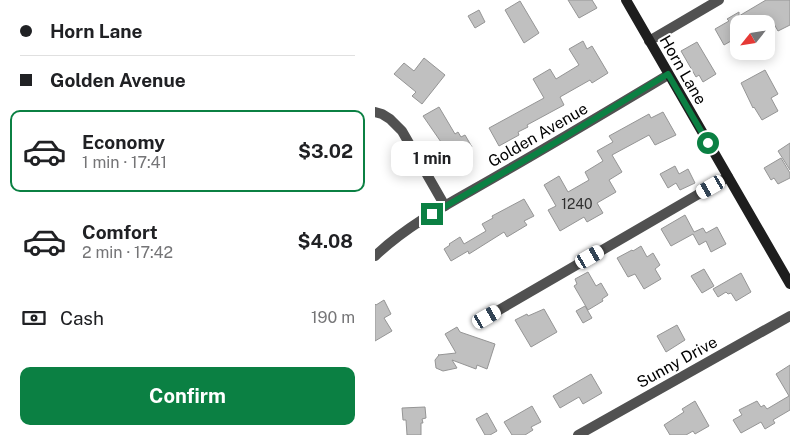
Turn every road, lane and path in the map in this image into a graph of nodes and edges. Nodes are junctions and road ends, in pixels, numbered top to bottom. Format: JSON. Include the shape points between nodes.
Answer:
{"nodes":[{"id":1,"x":626,"y":0,"type":"edge"},
{"id":2,"x":719,"y":0,"type":"edge"},
{"id":3,"x":649,"y":41,"type":"junction"},
{"id":4,"x":668,"y":74,"type":"junction"},
{"id":5,"x":375,"y":112,"type":"edge"},
{"id":6,"x":728,"y":177,"type":"junction"},
{"id":7,"x":445,"y":206,"type":"junction"},
{"id":8,"x":375,"y":256,"type":"edge"},
{"id":9,"x":790,"y":284,"type":"edge"},
{"id":10,"x":790,"y":316,"type":"edge"},
{"id":11,"x":487,"y":317,"type":"dead end"},
{"id":12,"x":578,"y":435,"type":"edge"}],
"edges":[{"from":1,"to":3,"type":"street","name":"Horn Lane"},
{"from":2,"to":3,"type":"street"},
{"from":3,"to":4,"type":"street","name":"Horn Lane"},
{"from":4,"to":6,"type":"street","name":"Horn Lane"},
{"from":4,"to":7,"type":"street","name":"Golden Avenue"},
{"from":5,"to":7,"type":"street","via":[[391,119],[402,131]]},
{"from":6,"to":9,"type":"street","name":"Horn Lane"},
{"from":6,"to":11,"type":"street"},
{"from":7,"to":8,"type":"street","name":"Golden Avenue","via":[[404,231]]},
{"from":10,"to":12,"type":"street","name":"Sunny Drive"}]}
